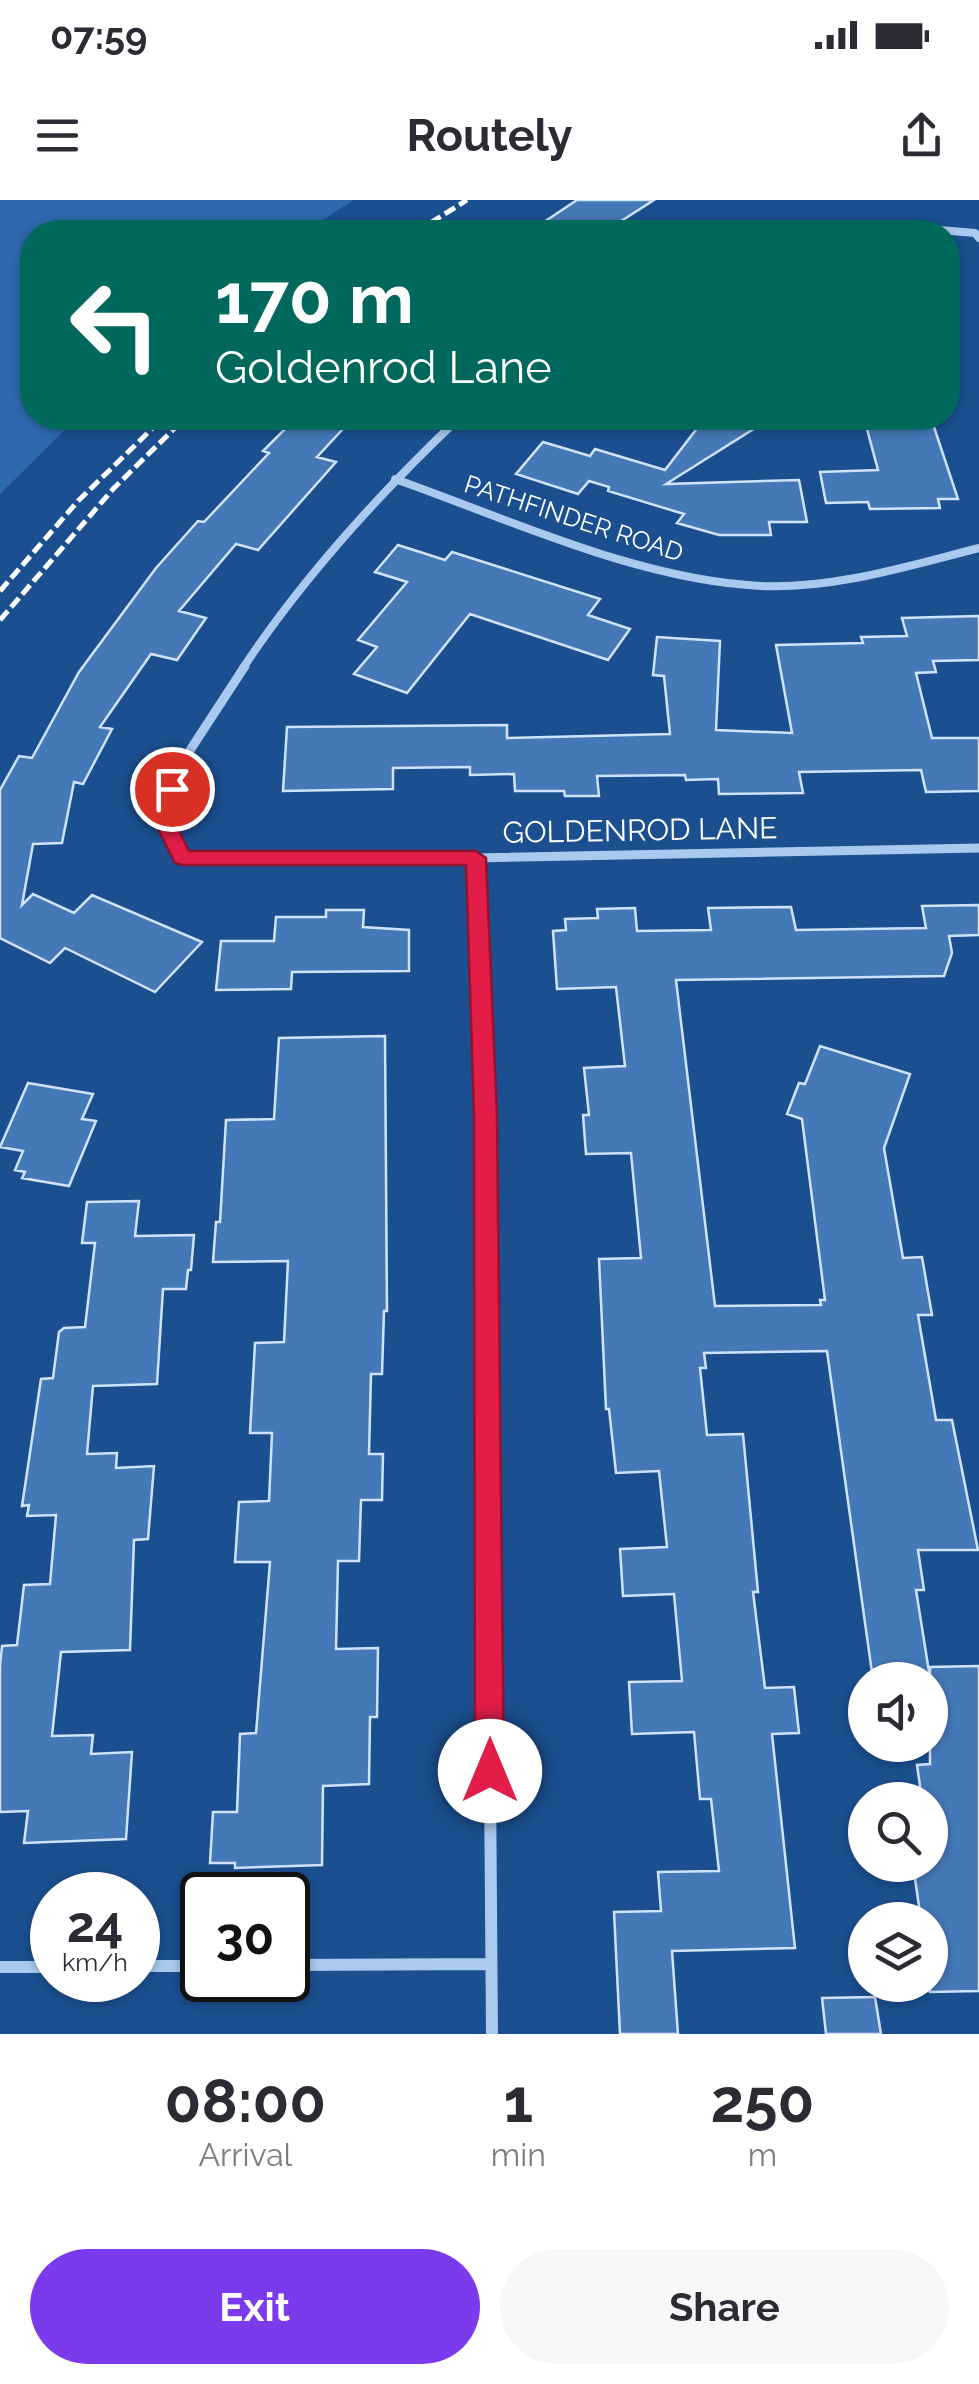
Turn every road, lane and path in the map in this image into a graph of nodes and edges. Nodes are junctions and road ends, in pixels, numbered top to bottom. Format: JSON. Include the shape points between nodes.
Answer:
{"nodes":[{"id":1,"x":446,"y":430,"type":"edge"},
{"id":2,"x":394,"y":480,"type":"junction"},
{"id":3,"x":979,"y":548,"type":"edge"},
{"id":4,"x":979,"y":848,"type":"edge"},
{"id":5,"x":476,"y":858,"type":"junction"},
{"id":6,"x":491,"y":1964,"type":"junction"},
{"id":7,"x":310,"y":1965,"type":"edge"},
{"id":8,"x":30,"y":1966,"type":"edge"},
{"id":9,"x":0,"y":1967,"type":"edge"},
{"id":10,"x":492,"y":2034,"type":"edge"}],
"edges":[{"from":1,"to":2,"type":"street"},
{"from":2,"to":3,"type":"street","name":"PATHFINDER ROAD","via":[[700,580],[764,586],[860,578]]},
{"from":2,"to":5,"type":"street","name":"GOLDENROD LANE","via":[[278,614],[183,761],[162,817],[182,858]]},
{"from":4,"to":5,"type":"street","name":"GOLDENROD LANE"},
{"from":5,"to":6,"type":"street","via":[[485,1115]]},
{"from":6,"to":7,"type":"street"},
{"from":6,"to":10,"type":"street"},
{"from":8,"to":9,"type":"street"}]}
